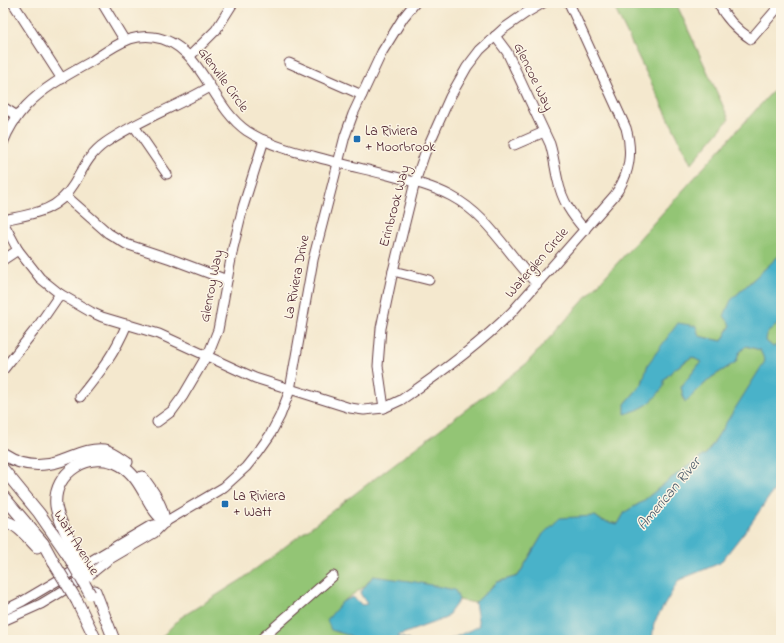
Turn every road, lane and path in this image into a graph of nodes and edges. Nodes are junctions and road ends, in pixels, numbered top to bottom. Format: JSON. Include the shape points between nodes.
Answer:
{"nodes":[{"id":1,"x":13,"y":3,"type":"edge"},
{"id":2,"x":102,"y":3,"type":"edge"},
{"id":3,"x":233,"y":3,"type":"edge"},
{"id":4,"x":543,"y":3,"type":"edge"},
{"id":5,"x":569,"y":3,"type":"edge"},
{"id":6,"x":718,"y":3,"type":"edge"},
{"id":7,"x":413,"y":4,"type":"edge"},
{"id":8,"x":781,"y":4,"type":"edge"},
{"id":9,"x":495,"y":36,"type":"junction"},
{"id":10,"x":125,"y":41,"type":"junction"},
{"id":11,"x":190,"y":56,"type":"junction"},
{"id":12,"x":290,"y":63,"type":"dead end"},
{"id":13,"x":62,"y":79,"type":"junction"},
{"id":14,"x":210,"y":87,"type":"junction"},
{"id":15,"x":362,"y":95,"type":"junction"},
{"id":16,"x":3,"y":107,"type":"edge"},
{"id":17,"x":17,"y":116,"type":"junction"},
{"id":18,"x":134,"y":126,"type":"junction"},
{"id":19,"x":544,"y":132,"type":"junction"},
{"id":20,"x":264,"y":140,"type":"junction"},
{"id":21,"x":3,"y":143,"type":"edge"},
{"id":22,"x":514,"y":145,"type":"dead end"},
{"id":23,"x":338,"y":163,"type":"junction"},
{"id":24,"x":167,"y":174,"type":"dead end"},
{"id":25,"x":415,"y":182,"type":"junction"},
{"id":26,"x":66,"y":196,"type":"junction"},
{"id":27,"x":3,"y":221,"type":"edge"},
{"id":28,"x":585,"y":230,"type":"junction"},
{"id":29,"x":18,"y":250,"type":"junction"},
{"id":30,"x":3,"y":260,"type":"edge"},
{"id":31,"x":393,"y":271,"type":"junction"},
{"id":32,"x":227,"y":280,"type":"junction"},
{"id":33,"x":429,"y":280,"type":"dead end"},
{"id":34,"x":537,"y":284,"type":"junction"},
{"id":35,"x":60,"y":294,"type":"junction"},
{"id":36,"x":127,"y":324,"type":"junction"},
{"id":37,"x":206,"y":356,"type":"junction"},
{"id":38,"x":3,"y":370,"type":"edge"},
{"id":39,"x":290,"y":390,"type":"junction"},
{"id":40,"x":80,"y":397,"type":"dead end"},
{"id":41,"x":384,"y":408,"type":"junction"},
{"id":42,"x":157,"y":422,"type":"dead end"},
{"id":43,"x":3,"y":454,"type":"edge"},
{"id":44,"x":3,"y":470,"type":"edge"},
{"id":45,"x":3,"y":496,"type":"edge"},
{"id":46,"x":3,"y":521,"type":"edge"},
{"id":47,"x":165,"y":522,"type":"junction"},
{"id":48,"x":71,"y":553,"type":"junction"},
{"id":49,"x":54,"y":563,"type":"junction"},
{"id":50,"x":333,"y":576,"type":"dead end"},
{"id":51,"x":3,"y":611,"type":"edge"},
{"id":52,"x":3,"y":620,"type":"edge"},
{"id":53,"x":96,"y":640,"type":"edge"},
{"id":54,"x":114,"y":640,"type":"edge"},
{"id":55,"x":260,"y":640,"type":"edge"}],
"edges":[{"from":1,"to":13,"type":"street"},
{"from":2,"to":10,"type":"street"},
{"from":3,"to":11,"type":"street","via":[[216,30]]},
{"from":4,"to":9,"type":"street","name":"Erinbrook Way","via":[[514,20]]},
{"from":5,"to":28,"type":"street","name":"Waterglen Circle","via":[[626,128],[630,147],[629,166],[622,184]]},
{"from":6,"to":8,"type":"street","via":[[725,17],[750,39]]},
{"from":7,"to":15,"type":"street","name":"La Riviera Drive","via":[[389,40]]},
{"from":9,"to":19,"type":"street","name":"Glencoe Way","via":[[507,52]]},
{"from":9,"to":25,"type":"street","name":"Erinbrook Way","via":[[480,50],[450,97]]},
{"from":10,"to":11,"type":"street","name":"Glenville Circle","via":[[141,37],[161,38],[179,46]]},
{"from":10,"to":13,"type":"street","name":"Glenville Circle"},
{"from":11,"to":14,"type":"street","name":"Glenville Circle"},
{"from":12,"to":15,"type":"street"},
{"from":13,"to":17,"type":"street","name":"Glenville Circle","via":[[35,97]]},
{"from":14,"to":18,"type":"street"},
{"from":14,"to":20,"type":"street","name":"Glenville Circle","via":[[223,108],[238,123]]},
{"from":15,"to":23,"type":"street","name":"La Riviera Drive","via":[[345,136]]},
{"from":16,"to":17,"type":"street"},
{"from":17,"to":21,"type":"street","name":"Glenville Circle"},
{"from":18,"to":24,"type":"street"},
{"from":18,"to":26,"type":"street","via":[[106,142],[93,153]]},
{"from":19,"to":22,"type":"street","name":"Glencoe Way"},
{"from":19,"to":28,"type":"street","name":"Glencoe Way","via":[[553,153],[562,194],[573,216]]},
{"from":20,"to":23,"type":"street","name":"Glenville Circle"},
{"from":20,"to":32,"type":"street","name":"Glenroy Way","via":[[243,207]]},
{"from":23,"to":25,"type":"street","name":"Glenville Circle"},
{"from":23,"to":39,"type":"street","name":"La Riviera Drive","via":[[313,260]]},
{"from":25,"to":31,"type":"street","name":"Erinbrook Way"},
{"from":25,"to":34,"type":"street","name":"Glenville Circle","via":[[452,197],[474,212],[497,234],[513,258]]},
{"from":26,"to":27,"type":"street","via":[[40,212]]},
{"from":26,"to":32,"type":"street","via":[[108,233],[126,244]]},
{"from":27,"to":29,"type":"street"},
{"from":28,"to":34,"type":"street","name":"Waterglen Circle"},
{"from":29,"to":30,"type":"street"},
{"from":29,"to":35,"type":"street","via":[[40,278]]},
{"from":31,"to":33,"type":"street"},
{"from":31,"to":41,"type":"street","name":"Erinbrook Way","via":[[378,351]]},
{"from":32,"to":37,"type":"street","name":"Glenroy Way","via":[[218,330]]},
{"from":34,"to":41,"type":"street","name":"Waterglen Circle","via":[[497,328],[464,356],[401,400]]},
{"from":35,"to":36,"type":"street","via":[[91,312]]},
{"from":35,"to":38,"type":"street"},
{"from":36,"to":37,"type":"street","via":[[158,334]]},
{"from":36,"to":40,"type":"street","via":[[110,360]]},
{"from":37,"to":39,"type":"street","via":[[255,378]]},
{"from":37,"to":42,"type":"street","name":"Glenroy Way","via":[[178,405]]},
{"from":39,"to":41,"type":"street","name":"Waterglen Circle","via":[[355,409]]},
{"from":39,"to":47,"type":"street","name":"La Riviera Drive","via":[[275,426],[246,467],[224,487]]},
{"from":43,"to":47,"type":"main road","via":[[26,464],[43,464],[92,450],[107,450],[128,463],[140,475],[162,507]]},
{"from":44,"to":48,"type":"main road","name":"Watt Avenue"},
{"from":45,"to":49,"type":"main road","name":"Watt Avenue","via":[[42,543]]},
{"from":46,"to":49,"type":"main road","via":[[13,524]]},
{"from":47,"to":48,"type":"main road","via":[[155,511],[138,482],[119,465],[96,460],[81,464],[65,475],[57,495],[56,506]]},
{"from":47,"to":51,"type":"street","name":"La Riviera Drive","via":[[150,526],[23,602]]},
{"from":47,"to":52,"type":"street","name":"La Riviera Drive","via":[[154,533],[108,560],[56,596]]},
{"from":48,"to":54,"type":"main road","bridge":true},
{"from":49,"to":53,"type":"main road","name":"Watt Avenue","bridge":true},
{"from":50,"to":55,"type":"street"}]}
